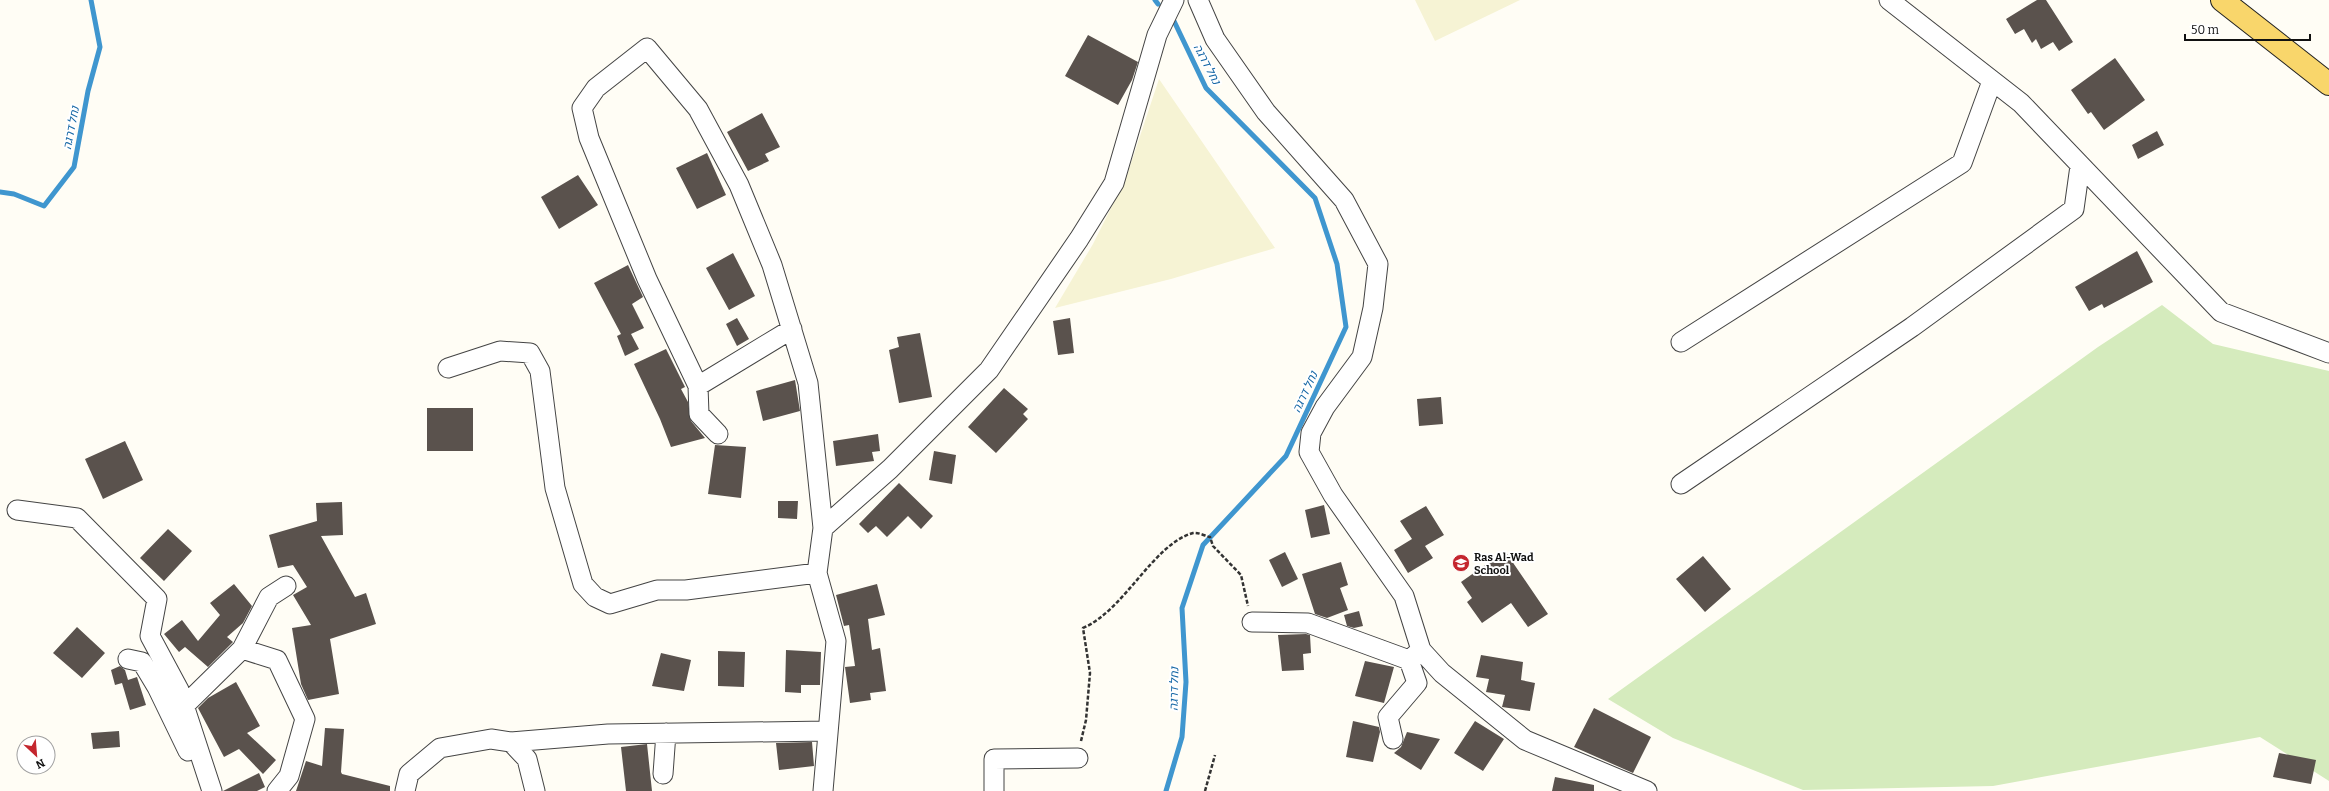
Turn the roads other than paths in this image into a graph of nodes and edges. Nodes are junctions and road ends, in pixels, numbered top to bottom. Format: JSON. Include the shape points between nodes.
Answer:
{"nodes":[{"id":1,"x":1174,"y":0,"type":"edge"},
{"id":2,"x":1198,"y":0,"type":"edge"},
{"id":3,"x":1889,"y":0,"type":"edge"},
{"id":4,"x":2222,"y":0,"type":"edge"},
{"id":5,"x":1992,"y":81,"type":"junction"},
{"id":6,"x":2329,"y":84,"type":"edge"},
{"id":7,"x":2080,"y":166,"type":"junction"},
{"id":8,"x":792,"y":329,"type":"junction"},
{"id":9,"x":1681,"y":342,"type":"dead end"},
{"id":10,"x":2329,"y":353,"type":"edge"},
{"id":11,"x":448,"y":368,"type":"dead end"},
{"id":12,"x":698,"y":386,"type":"junction"},
{"id":13,"x":718,"y":434,"type":"dead end"},
{"id":14,"x":1681,"y":484,"type":"dead end"},
{"id":15,"x":17,"y":510,"type":"dead end"},
{"id":16,"x":823,"y":528,"type":"junction"},
{"id":17,"x":817,"y":573,"type":"junction"},
{"id":18,"x":286,"y":586,"type":"dead end"},
{"id":19,"x":1252,"y":622,"type":"road end"},
{"id":20,"x":242,"y":649,"type":"junction"},
{"id":21,"x":1415,"y":655,"type":"junction"},
{"id":22,"x":128,"y":659,"type":"dead end"},
{"id":23,"x":184,"y":705,"type":"junction"},
{"id":24,"x":828,"y":731,"type":"junction"},
{"id":25,"x":666,"y":733,"type":"junction"},
{"id":26,"x":1393,"y":739,"type":"dead end"},
{"id":27,"x":511,"y":742,"type":"junction"},
{"id":28,"x":1078,"y":758,"type":"road end"},
{"id":29,"x":663,"y":774,"type":"dead end"},
{"id":30,"x":1616,"y":786,"type":"edge"},
{"id":31,"x":203,"y":791,"type":"edge"},
{"id":32,"x":212,"y":791,"type":"edge"},
{"id":33,"x":277,"y":791,"type":"edge"},
{"id":34,"x":405,"y":791,"type":"edge"},
{"id":35,"x":535,"y":791,"type":"edge"},
{"id":36,"x":823,"y":791,"type":"edge"},
{"id":37,"x":994,"y":791,"type":"edge"},
{"id":38,"x":1647,"y":791,"type":"edge"}],
"edges":[{"from":1,"to":16,"type":"street","via":[[1157,35],[1114,183],[1079,239],[989,370],[890,469]]},
{"from":2,"to":21,"type":"street","via":[[1215,39],[1266,112],[1344,200],[1378,264],[1373,308],[1362,357],[1325,407],[1311,433],[1309,452],[1333,495],[1404,596]]},
{"from":3,"to":5,"type":"street"},
{"from":4,"to":6,"type":"main road"},
{"from":5,"to":7,"type":"street","via":[[2021,103]]},
{"from":5,"to":9,"type":"street","via":[[1962,163]]},
{"from":7,"to":10,"type":"street","via":[[2221,312]]},
{"from":7,"to":14,"type":"street","via":[[2074,209],[1912,327]]},
{"from":8,"to":12,"type":"street"},
{"from":8,"to":12,"type":"street","via":[[772,265],[738,185],[698,109],[647,48],[596,88],[582,108],[588,138],[647,279]]},
{"from":8,"to":16,"type":"street","via":[[808,383]]},
{"from":11,"to":17,"type":"street","via":[[500,351],[530,353],[540,371],[555,488],[583,584],[595,597],[610,604],[657,590],[686,590]]},
{"from":12,"to":13,"type":"street","via":[[699,414]]},
{"from":15,"to":23,"type":"street","via":[[77,518],[158,599],[150,636],[179,690]]},
{"from":16,"to":17,"type":"street"},
{"from":17,"to":24,"type":"street","via":[[836,640]]},
{"from":18,"to":20,"type":"street","via":[[269,597]]},
{"from":19,"to":21,"type":"street","via":[[1308,623]]},
{"from":20,"to":23,"type":"street"},
{"from":20,"to":33,"type":"street","via":[[277,660],[305,719],[289,776]]},
{"from":21,"to":26,"type":"street","via":[[1417,682],[1388,717]]},
{"from":21,"to":30,"type":"street","via":[[1442,673],[1525,740]]},
{"from":22,"to":31,"type":"street","via":[[142,662],[157,687],[185,741],[199,788]]},
{"from":23,"to":32,"type":"street"},
{"from":24,"to":25,"type":"street"},
{"from":24,"to":36,"type":"street"},
{"from":25,"to":27,"type":"street","via":[[608,734]]},
{"from":25,"to":29,"type":"street"},
{"from":27,"to":34,"type":"street","via":[[491,739],[440,748],[409,774]]},
{"from":27,"to":35,"type":"street","via":[[527,759]]},
{"from":28,"to":37,"type":"street","via":[[994,759]]},
{"from":30,"to":38,"type":"street"}]}
